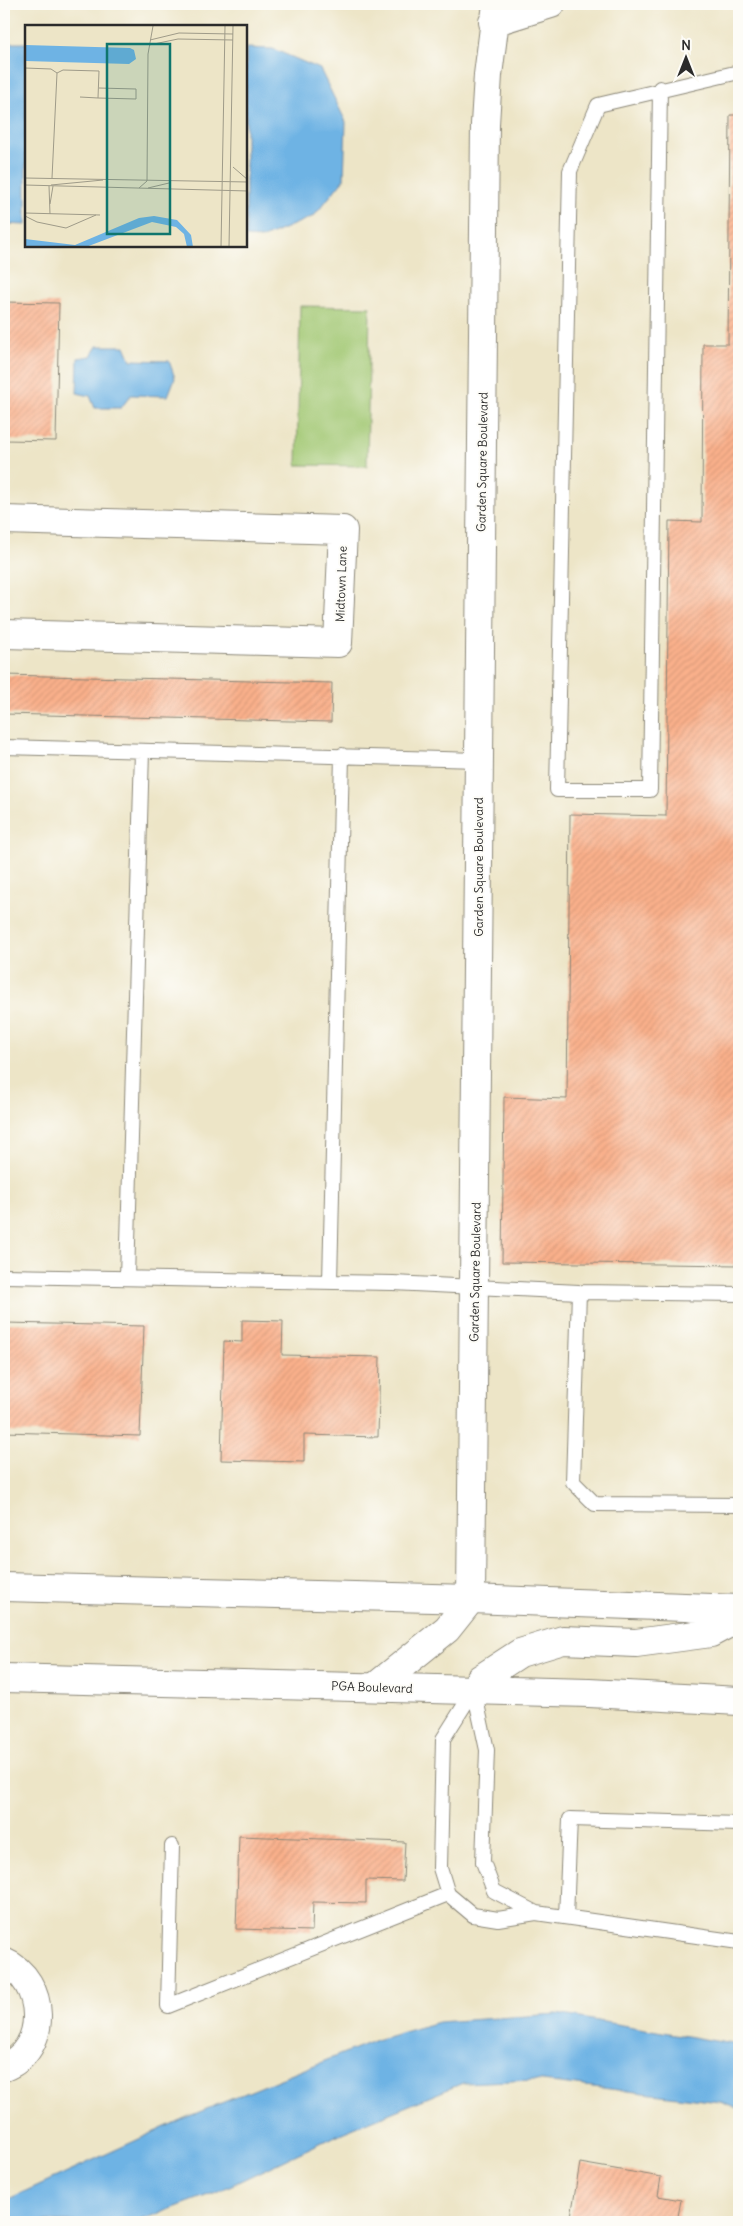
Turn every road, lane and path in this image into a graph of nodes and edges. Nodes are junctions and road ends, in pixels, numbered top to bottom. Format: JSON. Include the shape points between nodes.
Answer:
{"nodes":[{"id":1,"x":551,"y":4,"type":"edge"},
{"id":2,"x":495,"y":13,"type":"edge"},
{"id":3,"x":739,"y":72,"type":"edge"},
{"id":4,"x":660,"y":88,"type":"junction"},
{"id":5,"x":4,"y":520,"type":"edge"},
{"id":6,"x":4,"y":634,"type":"edge"},
{"id":7,"x":4,"y":747,"type":"edge"},
{"id":8,"x":142,"y":751,"type":"junction"},
{"id":9,"x":342,"y":755,"type":"junction"},
{"id":10,"x":479,"y":760,"type":"junction"},
{"id":11,"x":4,"y":1276,"type":"edge"},
{"id":12,"x":127,"y":1278,"type":"junction"},
{"id":13,"x":330,"y":1282,"type":"junction"},
{"id":14,"x":475,"y":1288,"type":"junction"},
{"id":15,"x":579,"y":1292,"type":"junction"},
{"id":16,"x":739,"y":1294,"type":"edge"},
{"id":17,"x":739,"y":1505,"type":"edge"},
{"id":18,"x":4,"y":1587,"type":"edge"},
{"id":19,"x":470,"y":1599,"type":"junction"},
{"id":20,"x":739,"y":1609,"type":"edge"},
{"id":21,"x":739,"y":1618,"type":"edge"},
{"id":22,"x":4,"y":1678,"type":"edge"},
{"id":23,"x":375,"y":1687,"type":"junction"},
{"id":24,"x":474,"y":1690,"type":"junction"},
{"id":25,"x":739,"y":1700,"type":"edge"},
{"id":26,"x":739,"y":1824,"type":"edge"},
{"id":27,"x":172,"y":1846,"type":"dead end"},
{"id":28,"x":448,"y":1894,"type":"junction"},
{"id":29,"x":536,"y":1912,"type":"junction"},
{"id":30,"x":566,"y":1917,"type":"junction"},
{"id":31,"x":739,"y":1942,"type":"edge"},
{"id":32,"x":4,"y":1962,"type":"edge"},
{"id":33,"x":4,"y":2067,"type":"edge"}],
"edges":[{"from":1,"to":2,"type":"street"},
{"from":2,"to":10,"type":"street","name":"Garden Square Boulevard","via":[[485,124]]},
{"from":3,"to":4,"type":"lane"},
{"from":4,"to":4,"type":"lane","via":[[598,104],[570,171],[557,790],[650,790]]},
{"from":5,"to":6,"type":"street","name":"Midtown Lane","via":[[343,530],[338,643]]},
{"from":7,"to":8,"type":"lane"},
{"from":8,"to":9,"type":"lane"},
{"from":8,"to":12,"type":"lane"},
{"from":9,"to":10,"type":"lane"},
{"from":9,"to":13,"type":"lane"},
{"from":10,"to":14,"type":"street","name":"Garden Square Boulevard"},
{"from":11,"to":12,"type":"lane"},
{"from":12,"to":13,"type":"lane"},
{"from":13,"to":14,"type":"lane"},
{"from":14,"to":15,"type":"lane"},
{"from":14,"to":19,"type":"street","name":"Garden Square Boulevard"},
{"from":15,"to":16,"type":"lane"},
{"from":15,"to":17,"type":"lane","via":[[573,1482],[595,1504]]},
{"from":18,"to":19,"type":"street"},
{"from":19,"to":20,"type":"street"},
{"from":19,"to":23,"type":"street","via":[[447,1629]]},
{"from":21,"to":24,"type":"street","via":[[710,1633],[636,1643],[563,1640],[520,1652],[480,1679]]},
{"from":22,"to":23,"type":"street","name":"PGA Boulevard"},
{"from":23,"to":24,"type":"street","name":"PGA Boulevard"},
{"from":24,"to":25,"type":"street","name":"PGA Boulevard"},
{"from":24,"to":28,"type":"lane","via":[[443,1739],[440,1868]]},
{"from":24,"to":29,"type":"lane","via":[[486,1750],[484,1862],[494,1891]]},
{"from":26,"to":30,"type":"lane","via":[[570,1819]]},
{"from":27,"to":28,"type":"lane","via":[[168,2006]]},
{"from":28,"to":29,"type":"lane","via":[[473,1915],[498,1919]]},
{"from":29,"to":30,"type":"lane"},
{"from":30,"to":31,"type":"lane"},
{"from":32,"to":33,"type":"street","via":[[21,1972],[28,1983],[37,2004],[37,2028],[27,2049]]}]}
